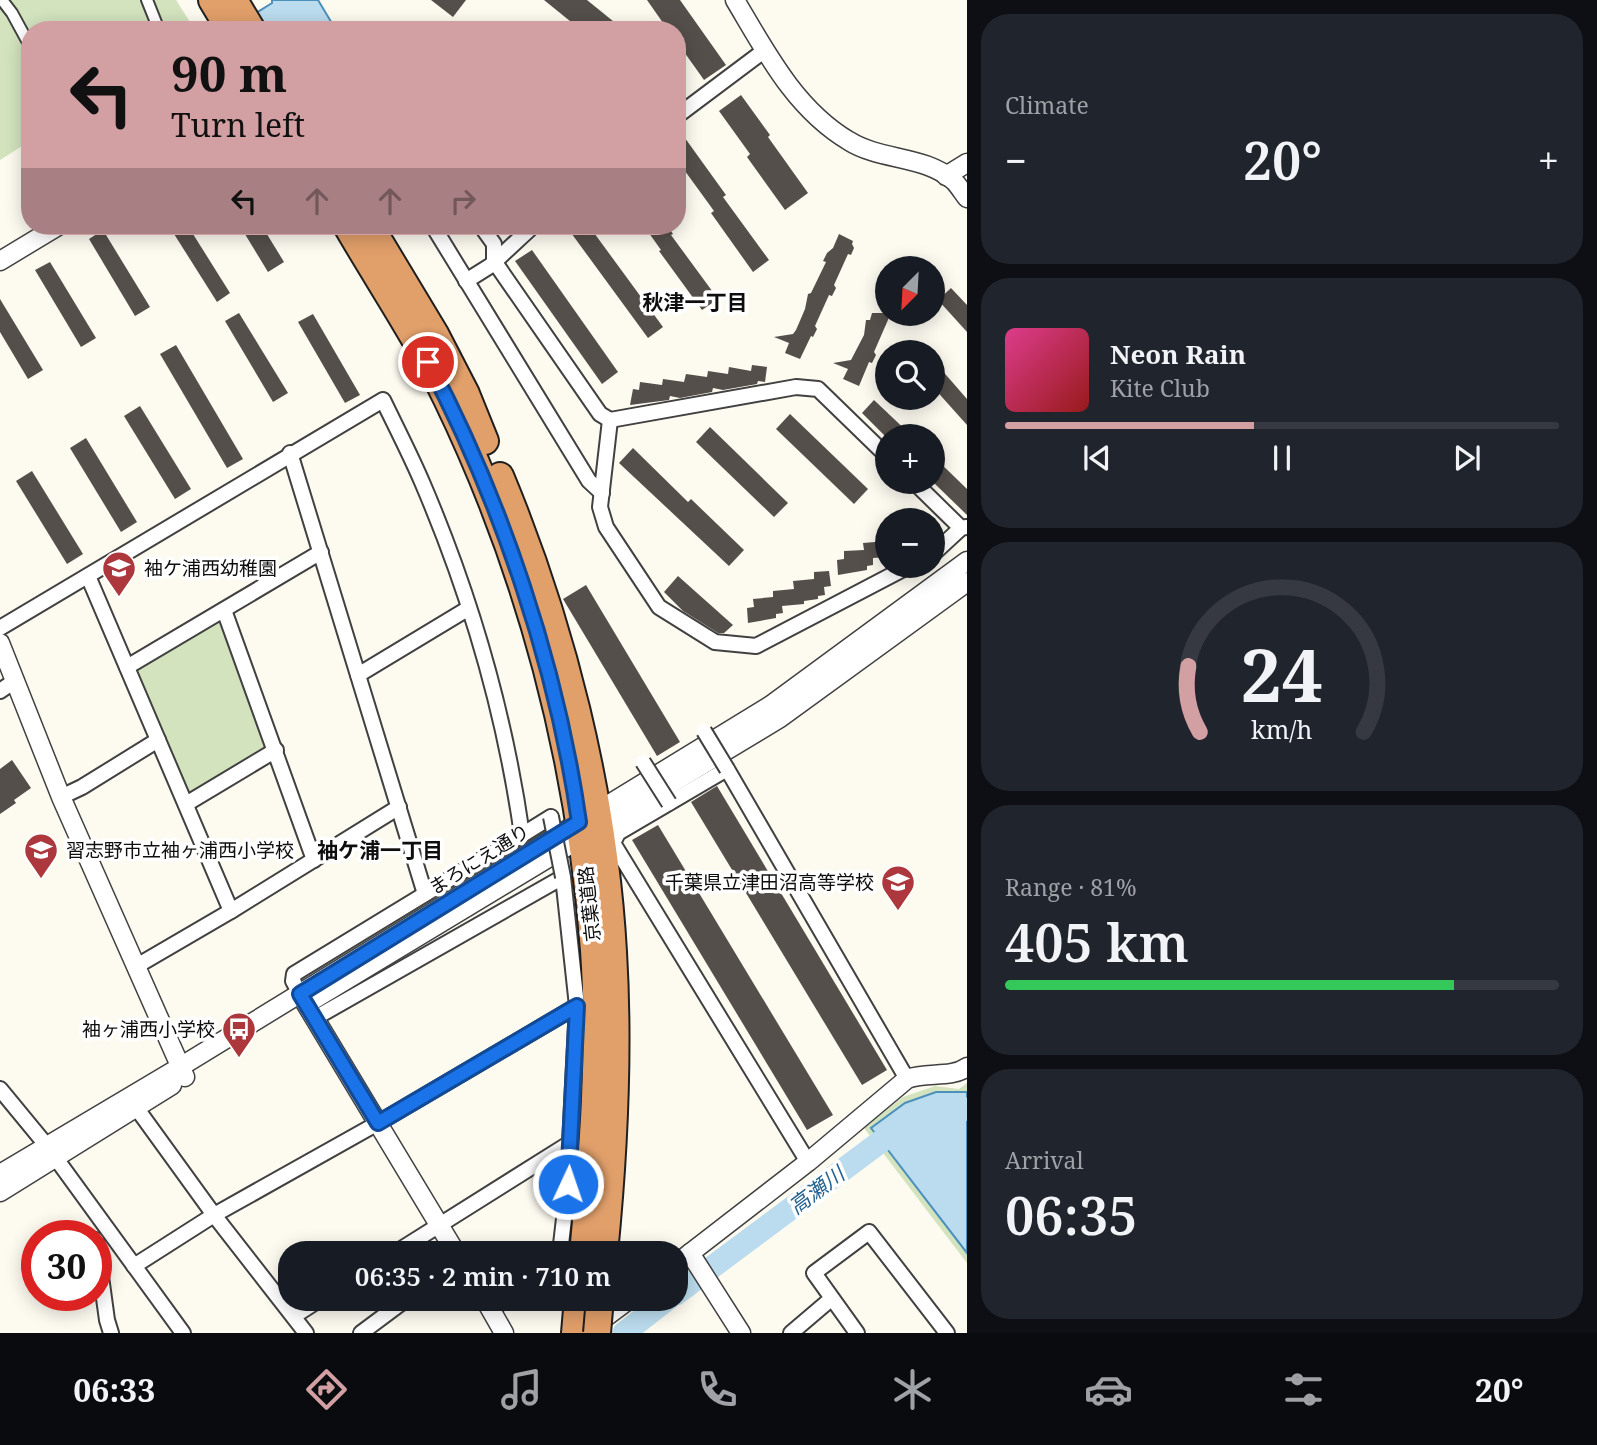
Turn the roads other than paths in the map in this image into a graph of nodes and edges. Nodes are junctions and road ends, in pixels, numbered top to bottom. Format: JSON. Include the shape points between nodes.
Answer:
{"nodes":[{"id":1,"x":2,"y":0,"type":"edge"},
{"id":2,"x":147,"y":0,"type":"edge"},
{"id":3,"x":735,"y":0,"type":"edge"},
{"id":4,"x":155,"y":21,"type":"edge"},
{"id":5,"x":21,"y":30,"type":"edge"},
{"id":6,"x":765,"y":50,"type":"junction"},
{"id":7,"x":686,"y":109,"type":"edge"},
{"id":8,"x":967,"y":163,"type":"edge"},
{"id":9,"x":946,"y":176,"type":"junction"},
{"id":10,"x":967,"y":198,"type":"edge"},
{"id":11,"x":43,"y":235,"type":"edge"},
{"id":12,"x":352,"y":235,"type":"edge"},
{"id":13,"x":375,"y":235,"type":"edge"},
{"id":14,"x":438,"y":235,"type":"edge"},
{"id":15,"x":488,"y":235,"type":"edge"},
{"id":16,"x":523,"y":235,"type":"edge"},
{"id":17,"x":0,"y":261,"type":"edge"},
{"id":18,"x":494,"y":261,"type":"junction"},
{"id":19,"x":466,"y":281,"type":"junction"},
{"id":20,"x":610,"y":420,"type":"junction"},
{"id":21,"x":875,"y":444,"type":"edge"},
{"id":22,"x":290,"y":453,"type":"junction"},
{"id":23,"x":602,"y":493,"type":"junction"},
{"id":24,"x":927,"y":494,"type":"edge"},
{"id":25,"x":964,"y":528,"type":"edge"},
{"id":26,"x":945,"y":544,"type":"edge"},
{"id":27,"x":321,"y":552,"type":"junction"},
{"id":28,"x":967,"y":561,"type":"edge"},
{"id":29,"x":88,"y":576,"type":"junction"},
{"id":30,"x":886,"y":578,"type":"edge"},
{"id":31,"x":967,"y":582,"type":"edge"},
{"id":32,"x":469,"y":608,"type":"junction"},
{"id":33,"x":224,"y":610,"type":"junction"},
{"id":34,"x":0,"y":628,"type":"edge"},
{"id":35,"x":0,"y":643,"type":"edge"},
{"id":36,"x":127,"y":667,"type":"junction"},
{"id":37,"x":358,"y":675,"type":"junction"},
{"id":38,"x":16,"y":680,"type":"junction"},
{"id":39,"x":0,"y":691,"type":"edge"},
{"id":40,"x":704,"y":731,"type":"dead end"},
{"id":41,"x":158,"y":740,"type":"junction"},
{"id":42,"x":276,"y":750,"type":"junction"},
{"id":43,"x":643,"y":762,"type":"dead end"},
{"id":44,"x":727,"y":769,"type":"junction"},
{"id":45,"x":61,"y":797,"type":"junction"},
{"id":46,"x":669,"y":803,"type":"junction"},
{"id":47,"x":186,"y":804,"type":"junction"},
{"id":48,"x":399,"y":807,"type":"junction"},
{"id":49,"x":589,"y":825,"type":"junction"},
{"id":50,"x":522,"y":835,"type":"junction"},
{"id":51,"x":314,"y":860,"type":"junction"},
{"id":52,"x":563,"y":877,"type":"junction"},
{"id":53,"x":425,"y":894,"type":"junction"},
{"id":54,"x":231,"y":911,"type":"junction"},
{"id":55,"x":135,"y":967,"type":"junction"},
{"id":56,"x":307,"y":1005,"type":"junction"},
{"id":57,"x":577,"y":1006,"type":"junction"},
{"id":58,"x":967,"y":1067,"type":"edge"},
{"id":59,"x":183,"y":1072,"type":"junction"},
{"id":60,"x":906,"y":1079,"type":"junction"},
{"id":61,"x":0,"y":1089,"type":"edge"},
{"id":62,"x":132,"y":1103,"type":"junction"},
{"id":63,"x":378,"y":1123,"type":"junction"},
{"id":64,"x":570,"y":1143,"type":"junction"},
{"id":65,"x":51,"y":1152,"type":"junction"},
{"id":66,"x":808,"y":1162,"type":"junction"},
{"id":67,"x":0,"y":1174,"type":"edge"},
{"id":68,"x":600,"y":1191,"type":"junction"},
{"id":69,"x":0,"y":1192,"type":"edge"},
{"id":70,"x":89,"y":1207,"type":"junction"},
{"id":71,"x":214,"y":1215,"type":"junction"},
{"id":72,"x":92,"y":1220,"type":"edge"},
{"id":73,"x":440,"y":1225,"type":"junction"},
{"id":74,"x":113,"y":1239,"type":"joint"},
{"id":75,"x":414,"y":1241,"type":"edge"},
{"id":76,"x":449,"y":1241,"type":"edge"},
{"id":77,"x":561,"y":1241,"type":"edge"},
{"id":78,"x":586,"y":1241,"type":"edge"},
{"id":79,"x":603,"y":1241,"type":"edge"},
{"id":80,"x":688,"y":1256,"type":"edge"},
{"id":81,"x":688,"y":1260,"type":"edge"},
{"id":82,"x":134,"y":1266,"type":"junction"},
{"id":83,"x":831,"y":1299,"type":"junction"},
{"id":84,"x":106,"y":1311,"type":"edge"},
{"id":85,"x":302,"y":1311,"type":"edge"},
{"id":86,"x":391,"y":1311,"type":"edge"},
{"id":87,"x":491,"y":1311,"type":"edge"},
{"id":88,"x":577,"y":1311,"type":"edge"},
{"id":89,"x":599,"y":1311,"type":"edge"},
{"id":90,"x":613,"y":1311,"type":"edge"},
{"id":91,"x":294,"y":1316,"type":"junction"},
{"id":92,"x":111,"y":1333,"type":"edge"},
{"id":93,"x":183,"y":1333,"type":"edge"},
{"id":94,"x":306,"y":1333,"type":"edge"},
{"id":95,"x":361,"y":1333,"type":"edge"},
{"id":96,"x":504,"y":1333,"type":"edge"},
{"id":97,"x":575,"y":1333,"type":"edge"},
{"id":98,"x":583,"y":1333,"type":"edge"},
{"id":99,"x":597,"y":1333,"type":"edge"},
{"id":100,"x":741,"y":1333,"type":"edge"},
{"id":101,"x":791,"y":1333,"type":"edge"},
{"id":102,"x":857,"y":1333,"type":"edge"},
{"id":103,"x":947,"y":1333,"type":"edge"}],
"edges":[{"from":1,"to":5,"type":"street"},
{"from":2,"to":4,"type":"street"},
{"from":3,"to":6,"type":"street"},
{"from":6,"to":7,"type":"street"},
{"from":6,"to":9,"type":"street","via":[[798,99],[827,128],[852,144],[930,166]]},
{"from":8,"to":9,"type":"street"},
{"from":9,"to":10,"type":"street"},
{"from":11,"to":17,"type":"street"},
{"from":12,"to":49,"type":"highway","name":"京葉道路","via":[[418,344],[476,462],[548,671]]},
{"from":13,"to":49,"type":"highway","name":"京葉道路","via":[[466,394],[520,523],[548,603],[580,733]]},
{"from":14,"to":19,"type":"street"},
{"from":15,"to":18,"type":"street","via":[[494,244]]},
{"from":16,"to":18,"type":"street"},
{"from":18,"to":19,"type":"street"},
{"from":18,"to":20,"type":"street","via":[[600,414]]},
{"from":19,"to":23,"type":"street","via":[[589,481]]},
{"from":20,"to":21,"type":"street","via":[[808,387],[818,389]]},
{"from":20,"to":23,"type":"street"},
{"from":22,"to":27,"type":"street"},
{"from":22,"to":29,"type":"street"},
{"from":22,"to":32,"type":"street","via":[[383,400],[422,482]]},
{"from":23,"to":30,"type":"street","via":[[600,507],[606,527],[659,607],[715,642],[756,646]]},
{"from":24,"to":25,"type":"street"},
{"from":25,"to":26,"type":"street"},
{"from":27,"to":33,"type":"street"},
{"from":27,"to":37,"type":"street"},
{"from":28,"to":49,"type":"street","name":"まろにえ通り","via":[[771,705]]},
{"from":29,"to":34,"type":"street"},
{"from":29,"to":36,"type":"street"},
{"from":31,"to":49,"type":"street","name":"まろにえ通り","via":[[780,718]]},
{"from":32,"to":37,"type":"street"},
{"from":32,"to":50,"type":"street"},
{"from":33,"to":36,"type":"street"},
{"from":33,"to":42,"type":"street"},
{"from":35,"to":38,"type":"street"},
{"from":36,"to":41,"type":"street"},
{"from":37,"to":48,"type":"street"},
{"from":38,"to":39,"type":"street"},
{"from":38,"to":45,"type":"street"},
{"from":40,"to":44,"type":"street","bridge":true},
{"from":41,"to":45,"type":"street"},
{"from":41,"to":47,"type":"street"},
{"from":42,"to":47,"type":"street"},
{"from":42,"to":51,"type":"street"},
{"from":43,"to":46,"type":"street","bridge":true},
{"from":44,"to":46,"type":"street"},
{"from":44,"to":60,"type":"street"},
{"from":45,"to":55,"type":"street"},
{"from":46,"to":66,"type":"street","via":[[618,833],[612,843]]},
{"from":47,"to":54,"type":"street"},
{"from":48,"to":51,"type":"street"},
{"from":48,"to":53,"type":"street"},
{"from":49,"to":56,"type":"street","name":"まろにえ通り"},
{"from":49,"to":68,"type":"highway","name":"京葉道路","via":[[613,952],[615,1059]]},
{"from":50,"to":52,"type":"street","bridge":true,"via":[[551,817]]},
{"from":50,"to":53,"type":"street"},
{"from":51,"to":54,"type":"street"},
{"from":52,"to":56,"type":"street"},
{"from":52,"to":57,"type":"street"},
{"from":53,"to":56,"type":"street","via":[[294,974],[293,981]]},
{"from":54,"to":55,"type":"street"},
{"from":55,"to":59,"type":"street"},
{"from":56,"to":59,"type":"street","name":"まろにえ通り"},
{"from":56,"to":63,"type":"street"},
{"from":57,"to":63,"type":"street"},
{"from":57,"to":64,"type":"street"},
{"from":58,"to":60,"type":"street","via":[[958,1073]]},
{"from":59,"to":62,"type":"street","name":"まろにえ通り"},
{"from":60,"to":66,"type":"street"},
{"from":61,"to":65,"type":"street"},
{"from":62,"to":65,"type":"street","name":"まろにえ通り"},
{"from":62,"to":71,"type":"street"},
{"from":63,"to":71,"type":"street"},
{"from":63,"to":73,"type":"street"},
{"from":64,"to":73,"type":"street"},
{"from":64,"to":77,"type":"street"},
{"from":65,"to":67,"type":"street","name":"まろにえ通り"},
{"from":65,"to":69,"type":"street","name":"まろにえ通り"},
{"from":65,"to":70,"type":"street"},
{"from":66,"to":80,"type":"street"},
{"from":68,"to":78,"type":"highway","name":"京葉道路"},
{"from":68,"to":79,"type":"highway","name":"京葉道路"},
{"from":70,"to":72,"type":"street"},
{"from":70,"to":74,"type":"street"},
{"from":71,"to":82,"type":"street"},
{"from":71,"to":91,"type":"street"},
{"from":73,"to":75,"type":"street"},
{"from":73,"to":76,"type":"street"},
{"from":74,"to":82,"type":"street"},
{"from":81,"to":100,"type":"street","via":[[710,1284]]},
{"from":82,"to":93,"type":"street"},
{"from":83,"to":101,"type":"street"},
{"from":83,"to":102,"type":"street"},
{"from":83,"to":103,"type":"street","via":[[814,1273],[869,1233]]},
{"from":84,"to":92,"type":"street"},
{"from":85,"to":91,"type":"street"},
{"from":86,"to":95,"type":"street"},
{"from":87,"to":96,"type":"street"},
{"from":88,"to":97,"type":"highway"},
{"from":89,"to":99,"type":"highway","bridge":true},
{"from":90,"to":98,"type":"street"},
{"from":91,"to":94,"type":"street"}]}
